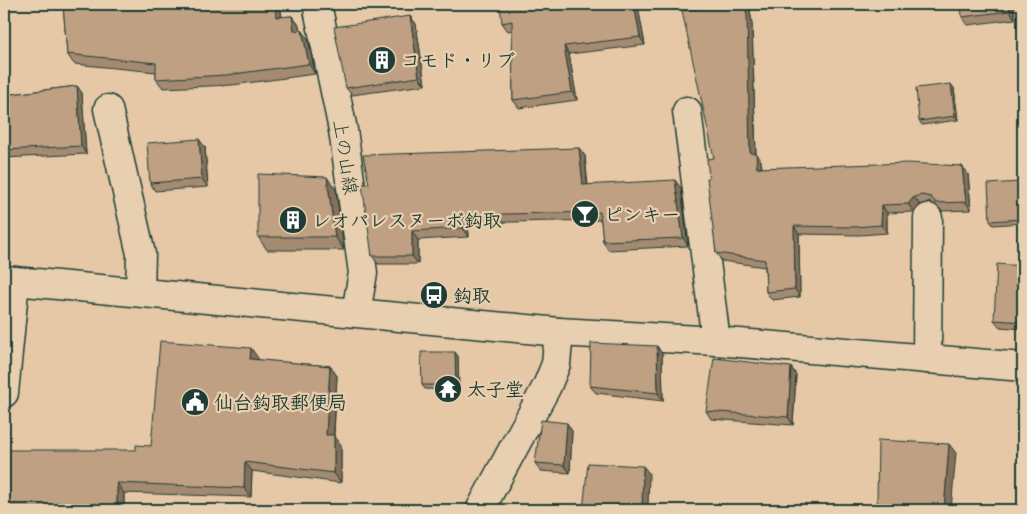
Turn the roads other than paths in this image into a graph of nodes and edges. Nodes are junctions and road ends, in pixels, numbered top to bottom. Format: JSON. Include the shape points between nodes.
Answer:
{"nodes":[{"id":1,"x":317,"y":4,"type":"edge"},
{"id":2,"x":108,"y":109,"type":"dead end"},
{"id":3,"x":687,"y":111,"type":"dead end"},
{"id":4,"x":928,"y":218,"type":"dead end"},
{"id":5,"x":9,"y":281,"type":"edge"},
{"id":6,"x":140,"y":292,"type":"junction"},
{"id":7,"x":356,"y":312,"type":"junction"},
{"id":8,"x":559,"y":332,"type":"junction"},
{"id":9,"x":716,"y":341,"type":"junction"},
{"id":10,"x":927,"y":360,"type":"junction"},
{"id":11,"x":1023,"y":367,"type":"edge"},
{"id":12,"x":4,"y":393,"type":"edge"},
{"id":13,"x":480,"y":510,"type":"edge"}],
"edges":[{"from":1,"to":7,"type":"street","name":"上の山線","via":[[343,130],[363,273]]},
{"from":2,"to":6,"type":"street","via":[[141,254]]},
{"from":3,"to":9,"type":"street"},
{"from":4,"to":10,"type":"street"},
{"from":5,"to":6,"type":"street"},
{"from":5,"to":12,"type":"street"},
{"from":6,"to":7,"type":"street"},
{"from":7,"to":8,"type":"street"},
{"from":8,"to":9,"type":"street"},
{"from":8,"to":13,"type":"street","via":[[556,364],[547,386]]},
{"from":9,"to":10,"type":"street"},
{"from":10,"to":11,"type":"street"}]}
